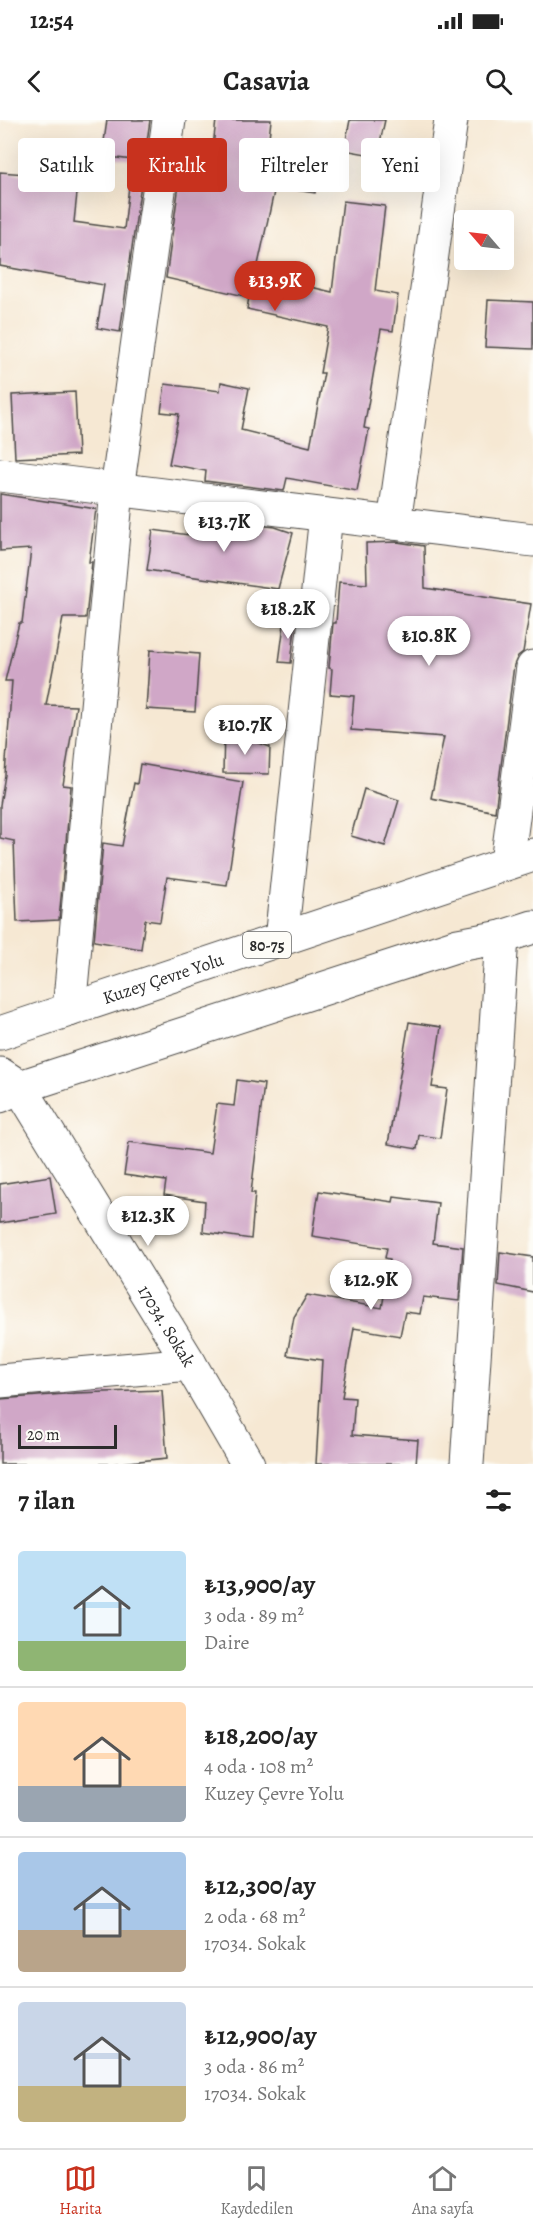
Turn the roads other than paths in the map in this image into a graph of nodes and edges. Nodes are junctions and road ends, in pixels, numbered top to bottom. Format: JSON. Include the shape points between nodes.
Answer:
{"nodes":[{"id":1,"x":169,"y":120,"type":"edge"},
{"id":2,"x":451,"y":120,"type":"edge"},
{"id":3,"x":0,"y":475,"type":"edge"},
{"id":4,"x":117,"y":490,"type":"junction"},
{"id":5,"x":326,"y":515,"type":"junction"},
{"id":6,"x":394,"y":523,"type":"junction"},
{"id":7,"x":533,"y":540,"type":"edge"},
{"id":8,"x":533,"y":667,"type":"edge"},
{"id":9,"x":520,"y":859,"type":"edge"},
{"id":10,"x":533,"y":927,"type":"edge"},
{"id":11,"x":502,"y":937,"type":"junction"},
{"id":12,"x":281,"y":940,"type":"junction"},
{"id":13,"x":69,"y":1010,"type":"junction"},
{"id":14,"x":0,"y":1033,"type":"edge"},
{"id":15,"x":7,"y":1086,"type":"edge"},
{"id":16,"x":189,"y":1364,"type":"junction"},
{"id":17,"x":0,"y":1381,"type":"edge"},
{"id":18,"x":248,"y":1464,"type":"edge"},
{"id":19,"x":468,"y":1464,"type":"edge"}],
"edges":[{"from":1,"to":4,"type":"main road"},
{"from":2,"to":6,"type":"main road"},
{"from":3,"to":4,"type":"main road"},
{"from":4,"to":5,"type":"main road"},
{"from":4,"to":13,"type":"main road"},
{"from":5,"to":6,"type":"main road"},
{"from":5,"to":12,"type":"main road"},
{"from":6,"to":7,"type":"main road"},
{"from":8,"to":9,"type":"main road"},
{"from":9,"to":12,"type":"main road","name":"Kuzey Çevre Yolu","number":"80-75"},
{"from":10,"to":11,"type":"main road"},
{"from":11,"to":15,"type":"main road","via":[[458,945]]},
{"from":11,"to":19,"type":"main road"},
{"from":12,"to":13,"type":"main road","name":"Kuzey Çevre Yolu","number":"80-75"},
{"from":13,"to":14,"type":"main road","name":"Kuzey Çevre Yolu","number":"80-75"},
{"from":15,"to":16,"type":"main road","name":"17034. Sokak"},
{"from":16,"to":17,"type":"main road"},
{"from":16,"to":18,"type":"main road","name":"17034. Sokak"}]}
